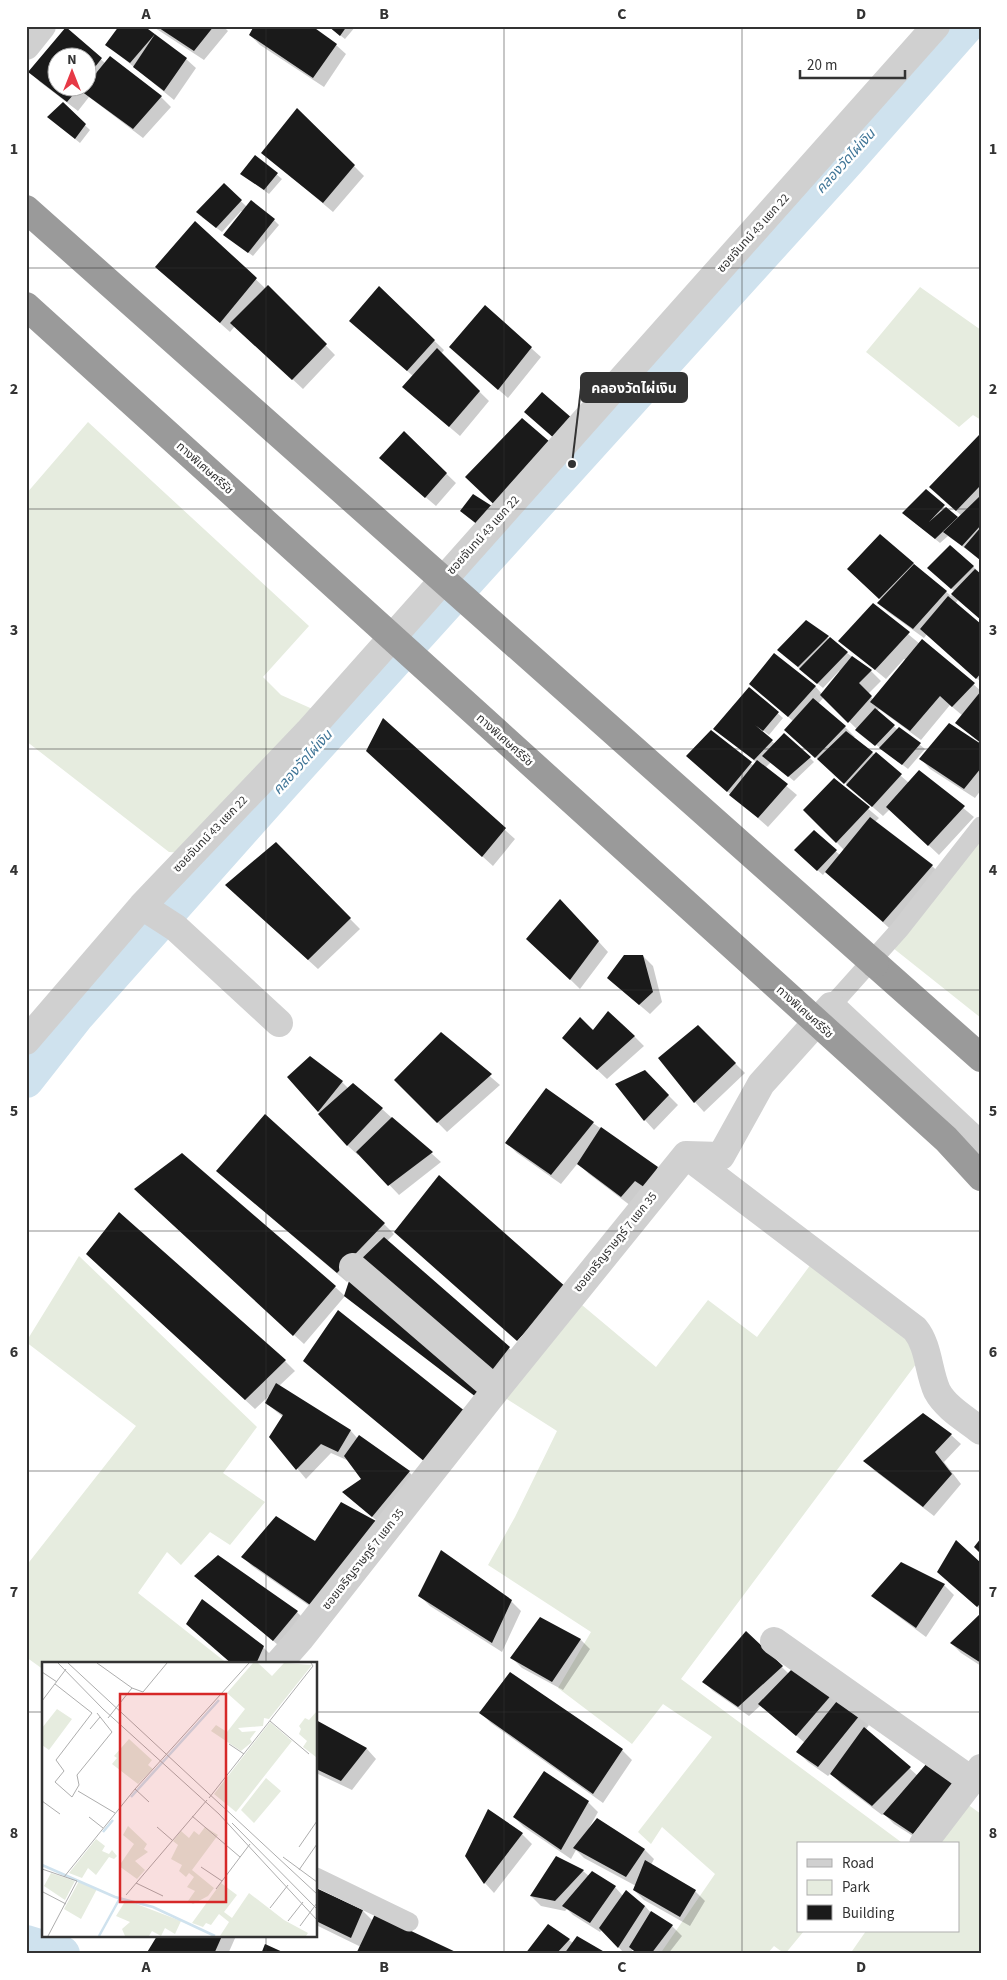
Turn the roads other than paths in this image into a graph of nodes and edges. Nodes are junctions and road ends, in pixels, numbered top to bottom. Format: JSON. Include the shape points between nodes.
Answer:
{"nodes":[{"id":1,"x":42,"y":26,"type":"edge"},
{"id":2,"x":936,"y":26,"type":"edge"},
{"id":3,"x":26,"y":46,"type":"edge"},
{"id":4,"x":26,"y":209,"type":"edge"},
{"id":5,"x":26,"y":306,"type":"edge"},
{"id":6,"x":981,"y":826,"type":"edge"},
{"id":7,"x":142,"y":906,"type":"junction"},
{"id":8,"x":831,"y":1006,"type":"junction"},
{"id":9,"x":279,"y":1023,"type":"dead end"},
{"id":10,"x":26,"y":1040,"type":"edge"},
{"id":11,"x":981,"y":1058,"type":"edge"},
{"id":12,"x":981,"y":1146,"type":"edge"},
{"id":13,"x":686,"y":1154,"type":"junction"},
{"id":14,"x":981,"y":1177,"type":"edge"},
{"id":15,"x":353,"y":1267,"type":"dead end"},
{"id":16,"x":496,"y":1390,"type":"junction"},
{"id":17,"x":981,"y":1431,"type":"edge"},
{"id":18,"x":774,"y":1641,"type":"dead end"},
{"id":19,"x":280,"y":1662,"type":"edge"},
{"id":20,"x":976,"y":1774,"type":"edge"},
{"id":21,"x":925,"y":1842,"type":"edge"},
{"id":22,"x":318,"y":1878,"type":"edge"},
{"id":23,"x":409,"y":1922,"type":"dead end"}],
"edges":[{"from":1,"to":3,"type":"street"},
{"from":2,"to":7,"type":"street","name":"ซอยจันทน์ 43 แยก 22","via":[[308,732]]},
{"from":4,"to":11,"type":"highway","bridge":true},
{"from":5,"to":14,"type":"highway","name":"ทางพิเศษศรีรัช","bridge":true,"via":[[946,1139]]},
{"from":6,"to":8,"type":"lane","via":[[900,929]]},
{"from":7,"to":9,"type":"street","via":[[176,928]]},
{"from":7,"to":10,"type":"street","name":"ซอยจันทน์ 43 แยก 22"},
{"from":8,"to":12,"type":"street"},
{"from":8,"to":13,"type":"street","via":[[761,1084],[722,1156]]},
{"from":13,"to":16,"type":"street","name":"ซอยเจริญราษฎร์ 7 แยก 35"},
{"from":13,"to":17,"type":"street","via":[[915,1329],[922,1338],[938,1393]]},
{"from":15,"to":16,"type":"street"},
{"from":16,"to":19,"type":"street","name":"ซอยเจริญราษฎร์ 7 แยก 35"},
{"from":18,"to":20,"type":"street"},
{"from":20,"to":21,"type":"street"},
{"from":22,"to":23,"type":"lane"}]}
